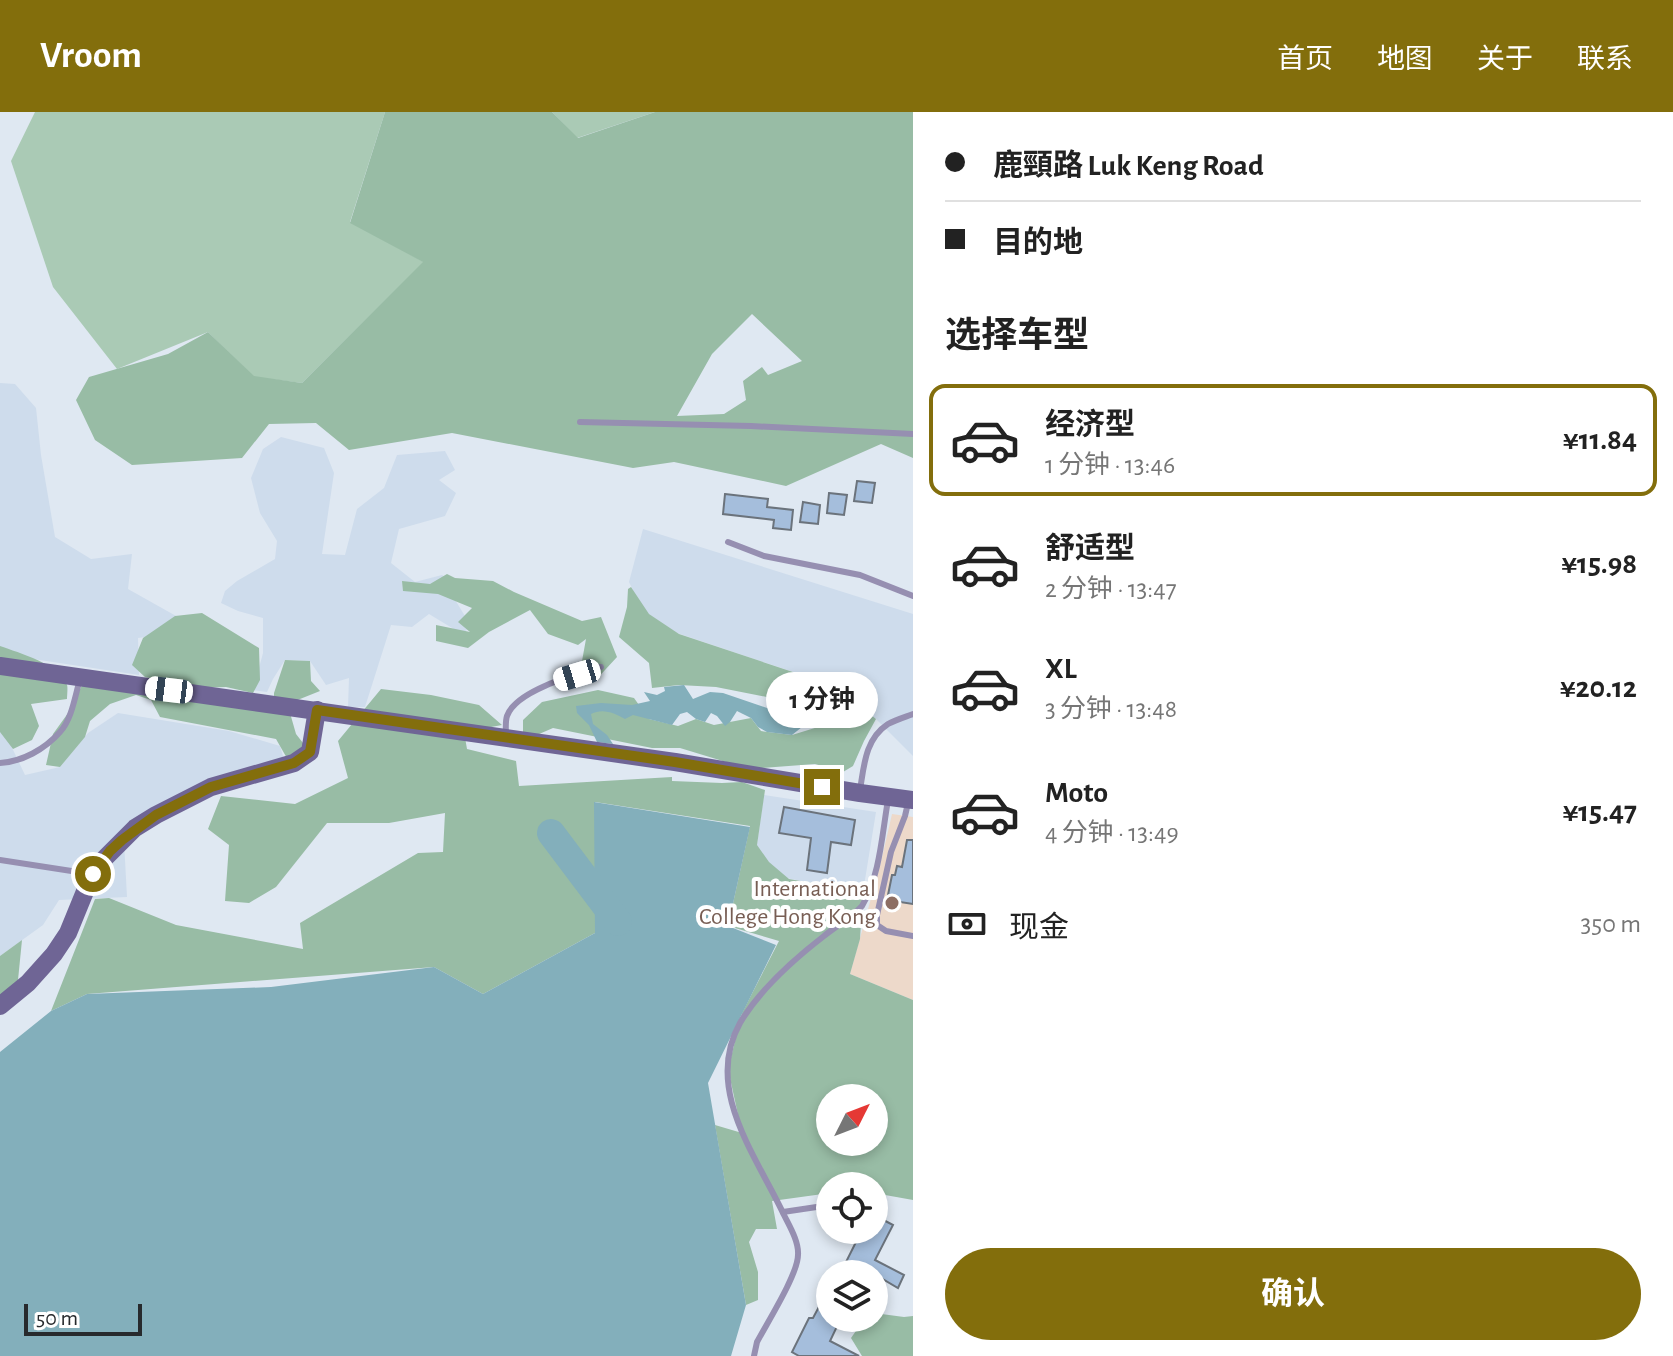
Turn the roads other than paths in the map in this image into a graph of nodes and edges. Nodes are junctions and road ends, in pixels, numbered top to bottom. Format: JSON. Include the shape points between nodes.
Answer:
{"nodes":[{"id":1,"x":580,"y":422,"type":"dead end"},
{"id":2,"x":913,"y":434,"type":"edge"},
{"id":3,"x":728,"y":542,"type":"dead end"},
{"id":4,"x":913,"y":596,"type":"edge"},
{"id":5,"x":0,"y":666,"type":"edge"},
{"id":6,"x":601,"y":667,"type":"dead end"},
{"id":7,"x":80,"y":679,"type":"junction"},
{"id":8,"x":317,"y":710,"type":"junction"},
{"id":9,"x":913,"y":714,"type":"edge"},
{"id":10,"x":505,"y":738,"type":"junction"},
{"id":11,"x":0,"y":763,"type":"edge"},
{"id":12,"x":860,"y":793,"type":"junction"},
{"id":13,"x":889,"y":796,"type":"junction"},
{"id":14,"x":911,"y":800,"type":"edge"},
{"id":15,"x":0,"y":860,"type":"edge"},
{"id":16,"x":93,"y":874,"type":"junction"},
{"id":17,"x":913,"y":936,"type":"edge"},
{"id":18,"x":0,"y":1006,"type":"edge"},
{"id":19,"x":816,"y":1207,"type":"edge"},
{"id":20,"x":783,"y":1212,"type":"junction"},
{"id":21,"x":754,"y":1356,"type":"edge"}],
"edges":[{"from":1,"to":2,"type":"lane"},
{"from":3,"to":4,"type":"lane","via":[[764,556],[860,575]]},
{"from":5,"to":7,"type":"main road"},
{"from":6,"to":10,"type":"lane","via":[[552,682],[516,704],[508,714]]},
{"from":7,"to":8,"type":"main road"},
{"from":7,"to":11,"type":"lane","via":[[61,731],[16,762]]},
{"from":8,"to":10,"type":"main road"},
{"from":8,"to":16,"type":"main road","via":[[310,752],[294,763],[211,787],[156,815],[110,851]]},
{"from":9,"to":12,"type":"lane","via":[[888,724],[875,737],[865,755]]},
{"from":10,"to":12,"type":"main road"},
{"from":12,"to":13,"type":"main road"},
{"from":13,"to":14,"type":"main road"},
{"from":13,"to":20,"type":"lane","via":[[867,899],[759,996],[730,1052],[730,1099]]},
{"from":14,"to":17,"type":"lane","via":[[891,852],[877,925]]},
{"from":15,"to":16,"type":"lane"},
{"from":16,"to":18,"type":"main road","via":[[62,943]]},
{"from":19,"to":20,"type":"lane"},
{"from":20,"to":21,"type":"lane","via":[[799,1253]]}]}
